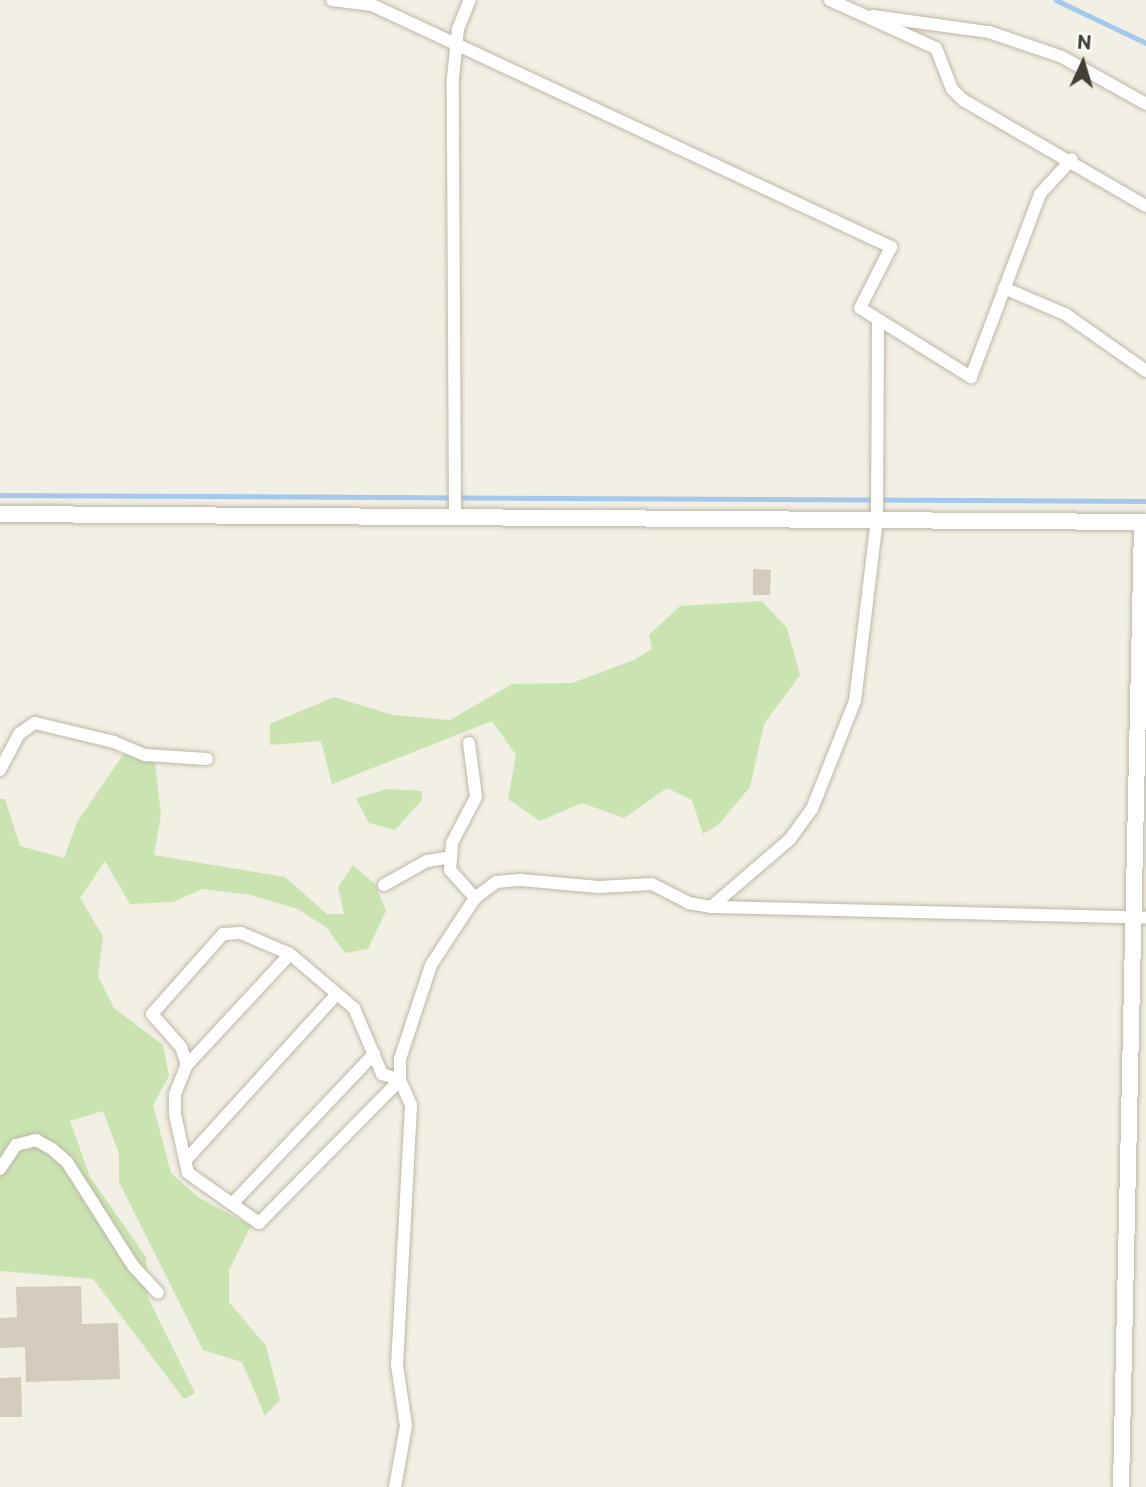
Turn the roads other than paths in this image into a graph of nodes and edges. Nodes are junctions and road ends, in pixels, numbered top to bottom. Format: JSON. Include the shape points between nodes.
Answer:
{"nodes":[{"id":1,"x":332,"y":0,"type":"edge"},
{"id":2,"x":470,"y":0,"type":"edge"},
{"id":3,"x":830,"y":0,"type":"edge"},
{"id":4,"x":870,"y":18,"type":"junction"},
{"id":5,"x":456,"y":45,"type":"junction"},
{"id":6,"x":1146,"y":104,"type":"edge"},
{"id":7,"x":1072,"y":159,"type":"junction"},
{"id":8,"x":1146,"y":206,"type":"edge"},
{"id":9,"x":1004,"y":288,"type":"junction"},
{"id":10,"x":878,"y":320,"type":"junction"},
{"id":11,"x":1146,"y":371,"type":"edge"},
{"id":12,"x":0,"y":514,"type":"edge"},
{"id":13,"x":455,"y":516,"type":"junction"},
{"id":14,"x":1145,"y":517,"type":"edge"},
{"id":15,"x":877,"y":518,"type":"junction"},
{"id":16,"x":469,"y":743,"type":"dead end"},
{"id":17,"x":207,"y":759,"type":"dead end"},
{"id":18,"x":0,"y":770,"type":"edge"},
{"id":19,"x":451,"y":857,"type":"junction"},
{"id":20,"x":384,"y":885,"type":"dead end"},
{"id":21,"x":475,"y":898,"type":"junction"},
{"id":22,"x":711,"y":907,"type":"junction"},
{"id":23,"x":1139,"y":918,"type":"edge"},
{"id":24,"x":290,"y":954,"type":"junction"},
{"id":25,"x":336,"y":995,"type":"junction"},
{"id":26,"x":374,"y":1054,"type":"junction"},
{"id":27,"x":187,"y":1065,"type":"junction"},
{"id":28,"x":400,"y":1080,"type":"junction"},
{"id":29,"x":185,"y":1161,"type":"junction"},
{"id":30,"x":0,"y":1169,"type":"edge"},
{"id":31,"x":232,"y":1204,"type":"junction"},
{"id":32,"x":158,"y":1293,"type":"dead end"},
{"id":33,"x":395,"y":1487,"type":"edge"},
{"id":34,"x":1121,"y":1487,"type":"edge"}],
"edges":[{"from":1,"to":5,"type":"street","via":[[372,5]]},
{"from":2,"to":5,"type":"street"},
{"from":3,"to":4,"type":"street"},
{"from":4,"to":6,"type":"street","via":[[942,22],[989,32],[1062,57]]},
{"from":4,"to":7,"type":"street","via":[[936,48],[952,89],[962,100]]},
{"from":5,"to":10,"type":"street","via":[[891,247],[860,308]]},
{"from":5,"to":13,"type":"street"},
{"from":7,"to":8,"type":"street"},
{"from":7,"to":9,"type":"street","via":[[1040,194]]},
{"from":9,"to":10,"type":"street","via":[[971,377]]},
{"from":9,"to":11,"type":"street","via":[[1065,314]]},
{"from":10,"to":15,"type":"street"},
{"from":12,"to":13,"type":"street"},
{"from":13,"to":15,"type":"street"},
{"from":14,"to":15,"type":"street"},
{"from":14,"to":23,"type":"street"},
{"from":15,"to":22,"type":"street","via":[[855,701],[832,768],[790,839]]},
{"from":16,"to":19,"type":"street","via":[[476,797],[452,843]]},
{"from":17,"to":18,"type":"street","via":[[145,755],[114,742],[35,723],[19,734]]},
{"from":19,"to":20,"type":"street","via":[[427,861]]},
{"from":19,"to":21,"type":"street","via":[[450,870]]},
{"from":21,"to":22,"type":"street","via":[[496,882],[521,880],[599,887],[652,884]]},
{"from":21,"to":28,"type":"street","via":[[431,965],[400,1059]]},
{"from":22,"to":23,"type":"street"},
{"from":23,"to":34,"type":"street"},
{"from":24,"to":25,"type":"street"},
{"from":24,"to":27,"type":"street"},
{"from":24,"to":27,"type":"street","via":[[241,933],[223,934],[152,1014],[181,1046]]},
{"from":25,"to":26,"type":"street","via":[[354,1008]]},
{"from":25,"to":29,"type":"street"},
{"from":26,"to":28,"type":"street","via":[[382,1074]]},
{"from":26,"to":31,"type":"street"},
{"from":27,"to":29,"type":"street","via":[[175,1094]]},
{"from":28,"to":31,"type":"street","via":[[259,1223]]},
{"from":28,"to":33,"type":"street","via":[[411,1105],[397,1365],[406,1426]]},
{"from":29,"to":31,"type":"street","via":[[188,1173]]},
{"from":30,"to":32,"type":"street","via":[[16,1145],[36,1140],[52,1149],[68,1163],[134,1267]]}]}
